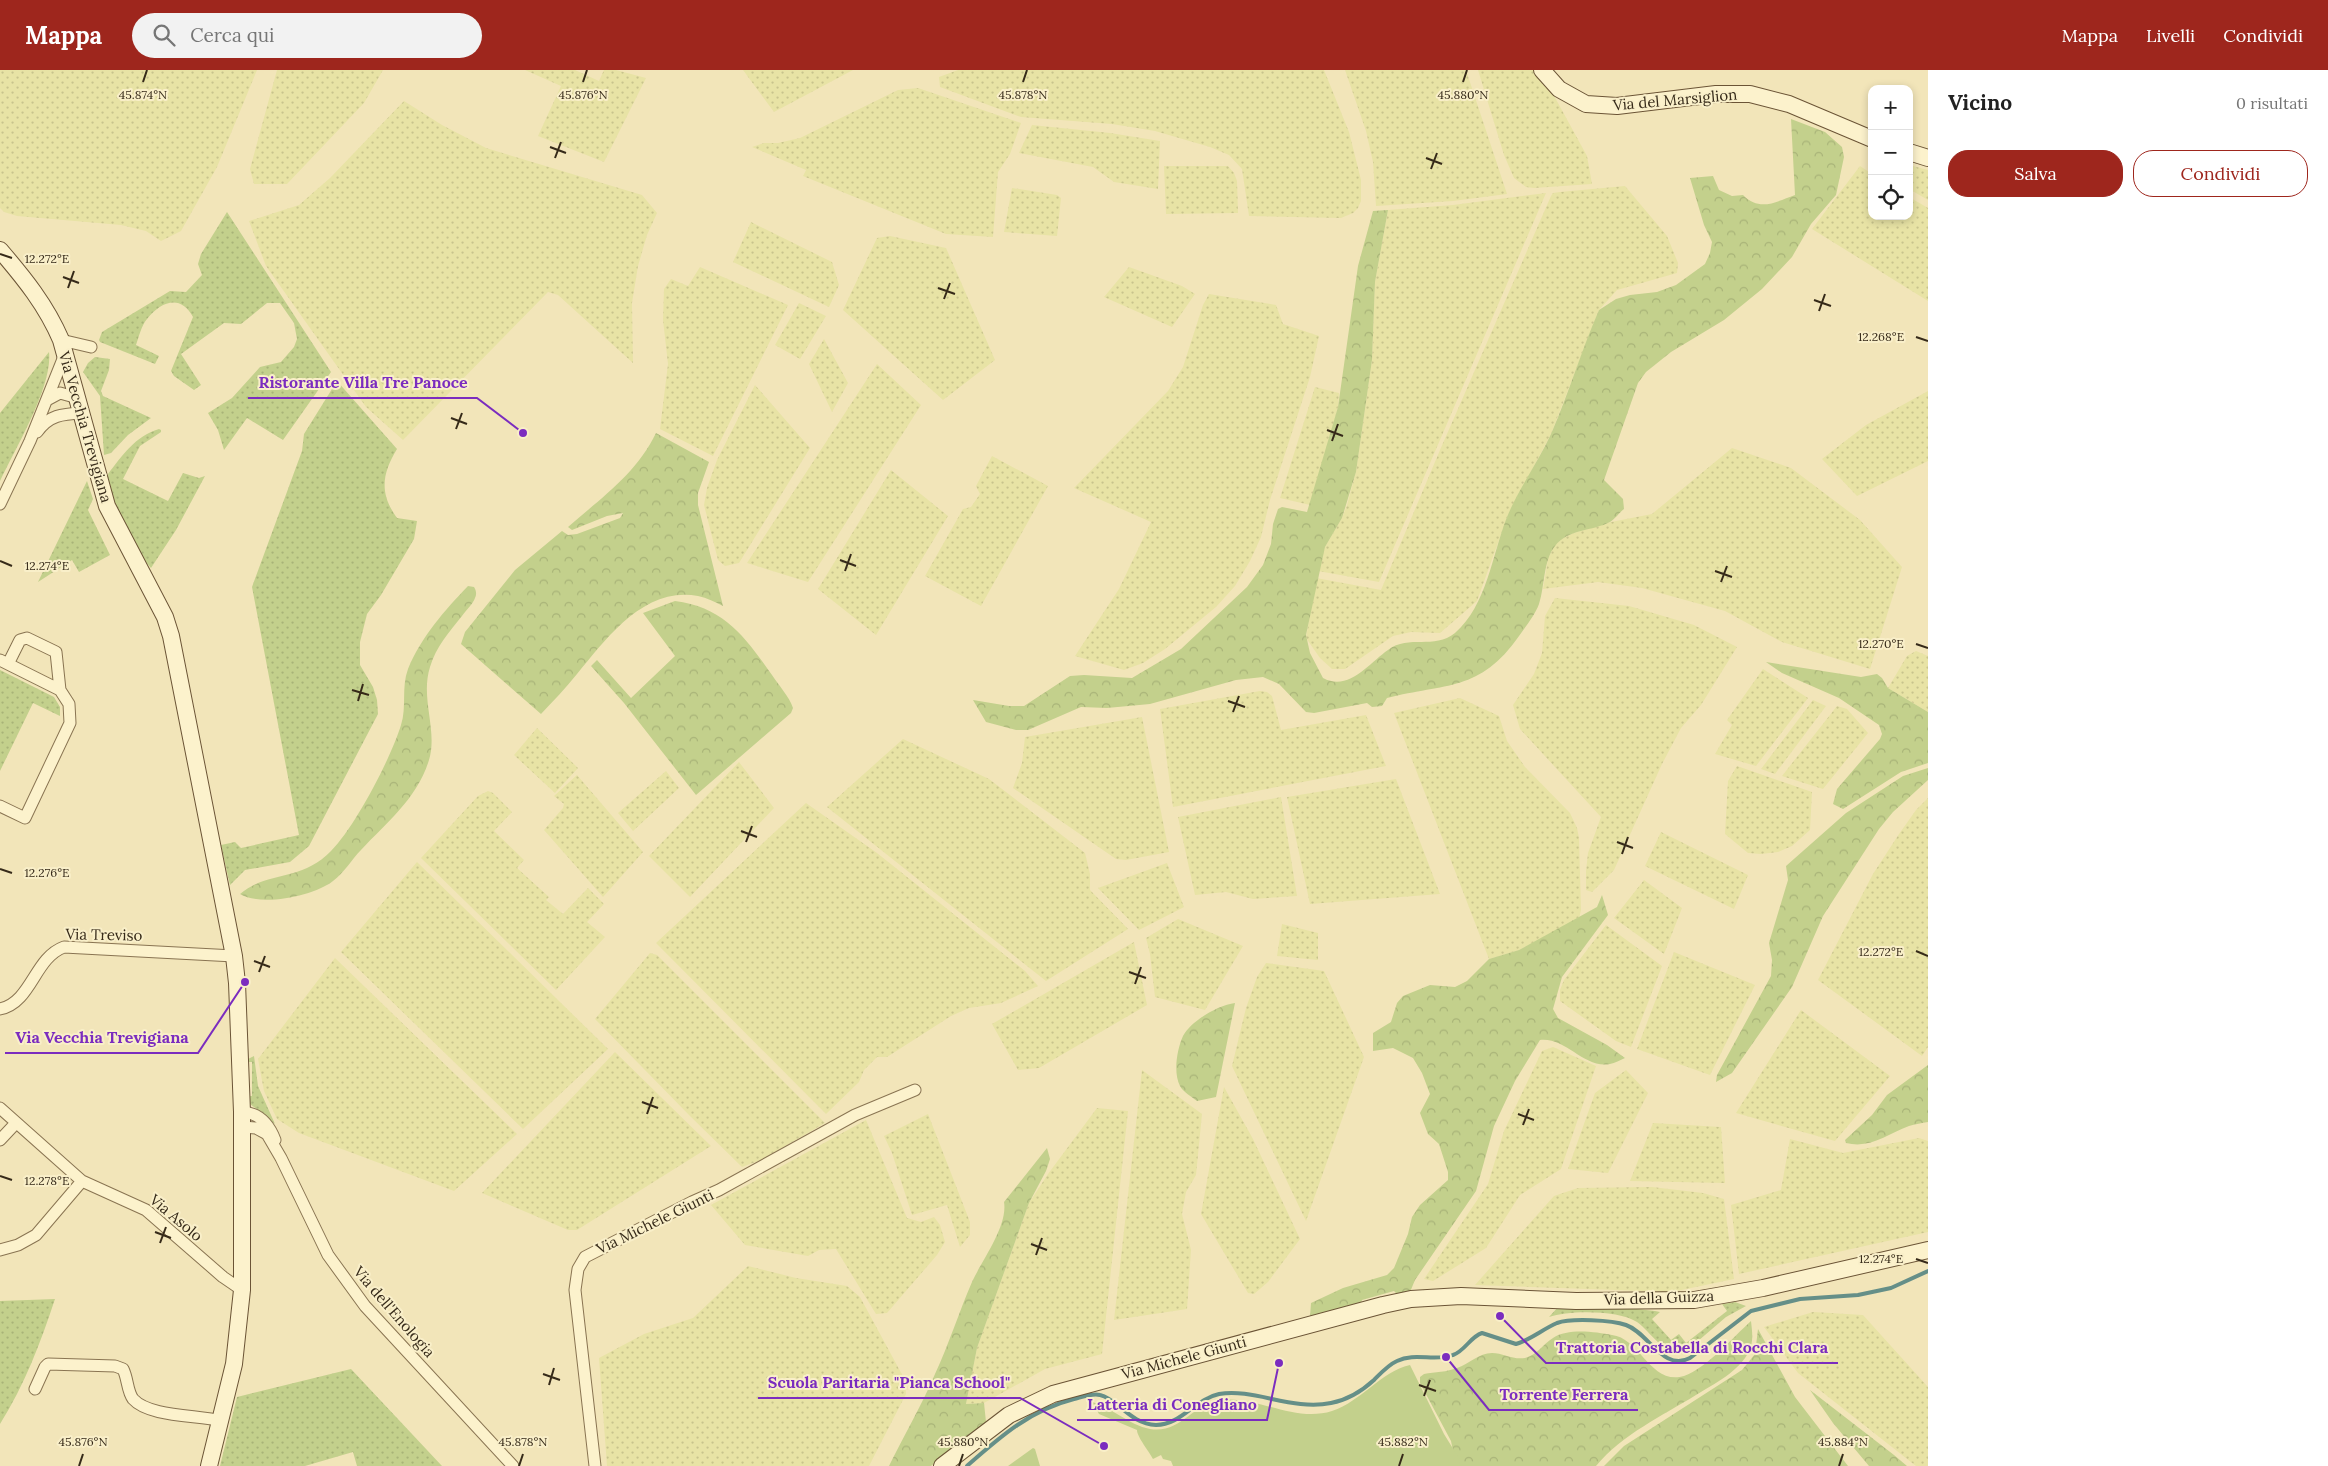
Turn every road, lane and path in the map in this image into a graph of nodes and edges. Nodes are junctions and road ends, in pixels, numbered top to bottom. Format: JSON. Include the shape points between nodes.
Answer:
{"nodes":[{"id":1,"x":1542,"y":70,"type":"edge"},
{"id":2,"x":1868,"y":137,"type":"edge"},
{"id":3,"x":1913,"y":153,"type":"edge"},
{"id":4,"x":1928,"y":158,"type":"edge"},
{"id":5,"x":0,"y":250,"type":"edge"},
{"id":6,"x":91,"y":346,"type":"dead end"},
{"id":7,"x":63,"y":347,"type":"junction"},
{"id":8,"x":46,"y":400,"type":"junction"},
{"id":9,"x":80,"y":405,"type":"junction"},
{"id":10,"x":30,"y":441,"type":"junction"},
{"id":11,"x":0,"y":504,"type":"edge"},
{"id":12,"x":4,"y":662,"type":"edge"},
{"id":13,"x":60,"y":690,"type":"junction"},
{"id":14,"x":0,"y":806,"type":"edge"},
{"id":15,"x":234,"y":956,"type":"junction"},
{"id":16,"x":0,"y":1009,"type":"edge"},
{"id":17,"x":915,"y":1090,"type":"dead end"},
{"id":18,"x":0,"y":1108,"type":"edge"},
{"id":19,"x":242,"y":1119,"type":"junction"},
{"id":20,"x":16,"y":1123,"type":"junction"},
{"id":21,"x":0,"y":1140,"type":"edge"},
{"id":22,"x":82,"y":1181,"type":"junction"},
{"id":23,"x":0,"y":1250,"type":"edge"},
{"id":24,"x":1928,"y":1250,"type":"edge"},
{"id":25,"x":242,"y":1290,"type":"junction"},
{"id":26,"x":1445,"y":1296,"type":"joint"},
{"id":27,"x":35,"y":1389,"type":"dead end"},
{"id":28,"x":221,"y":1421,"type":"junction"},
{"id":29,"x":209,"y":1466,"type":"edge"},
{"id":30,"x":513,"y":1466,"type":"edge"},
{"id":31,"x":595,"y":1466,"type":"edge"},
{"id":32,"x":942,"y":1466,"type":"edge"}],
"edges":[{"from":1,"to":2,"type":"street","name":"Via del Marsiglion","via":[[1559,89],[1586,104],[1616,106],[1716,94],[1750,94],[1789,104]]},
{"from":3,"to":4,"type":"street"},
{"from":5,"to":7,"type":"street","name":"Via Vecchia Trevigiana","via":[[44,305]]},
{"from":6,"to":7,"type":"street","name":"Via Vecchia Trevigiana"},
{"from":7,"to":8,"type":"street"},
{"from":7,"to":9,"type":"street","name":"Via Vecchia Trevigiana"},
{"from":8,"to":9,"type":"street","via":[[60,393]]},
{"from":8,"to":10,"type":"street"},
{"from":9,"to":10,"type":"street","via":[[48,419]]},
{"from":9,"to":15,"type":"street","name":"Via Vecchia Trevigiana","via":[[107,506],[165,617],[171,636]]},
{"from":10,"to":11,"type":"street"},
{"from":12,"to":13,"type":"street"},
{"from":12,"to":13,"type":"street","via":[[20,640],[27,638],[56,652]]},
{"from":13,"to":14,"type":"street","via":[[69,704],[70,723],[25,818]]},
{"from":15,"to":16,"type":"street","name":"Via Treviso","via":[[64,947],[48,958],[20,997]]},
{"from":15,"to":19,"type":"street","name":"Via Vecchia Trevigiana","via":[[238,983]]},
{"from":17,"to":31,"type":"street","name":"Via Michele Giunti","via":[[855,1115],[719,1190],[585,1257],[578,1269],[575,1290]]},
{"from":18,"to":20,"type":"street","name":"Via Asolo"},
{"from":19,"to":25,"type":"street","name":"Via Vecchia Trevigiana"},
{"from":19,"to":30,"type":"street","name":"Via dell'Enologia","via":[[267,1134],[328,1255],[352,1290]]},
{"from":20,"to":21,"type":"street"},
{"from":20,"to":22,"type":"street","name":"Via Asolo"},
{"from":22,"to":23,"type":"street","via":[[36,1235],[18,1246]]},
{"from":22,"to":25,"type":"street","name":"Via Asolo","via":[[146,1210]]},
{"from":24,"to":26,"type":"street","name":"Via della Guizza","via":[[1707,1298],[1576,1301]]},
{"from":25,"to":28,"type":"street","name":"Via Vecchia Trevigiana","via":[[234,1364]]},
{"from":26,"to":32,"type":"street","name":"Via Michele Giunti","via":[[1383,1305],[1053,1394],[1008,1414]]},
{"from":27,"to":28,"type":"street","via":[[48,1364],[115,1366],[123,1370],[132,1397],[138,1403],[156,1411]]},
{"from":28,"to":29,"type":"street","name":"Via Vecchia Trevigiana"}]}
